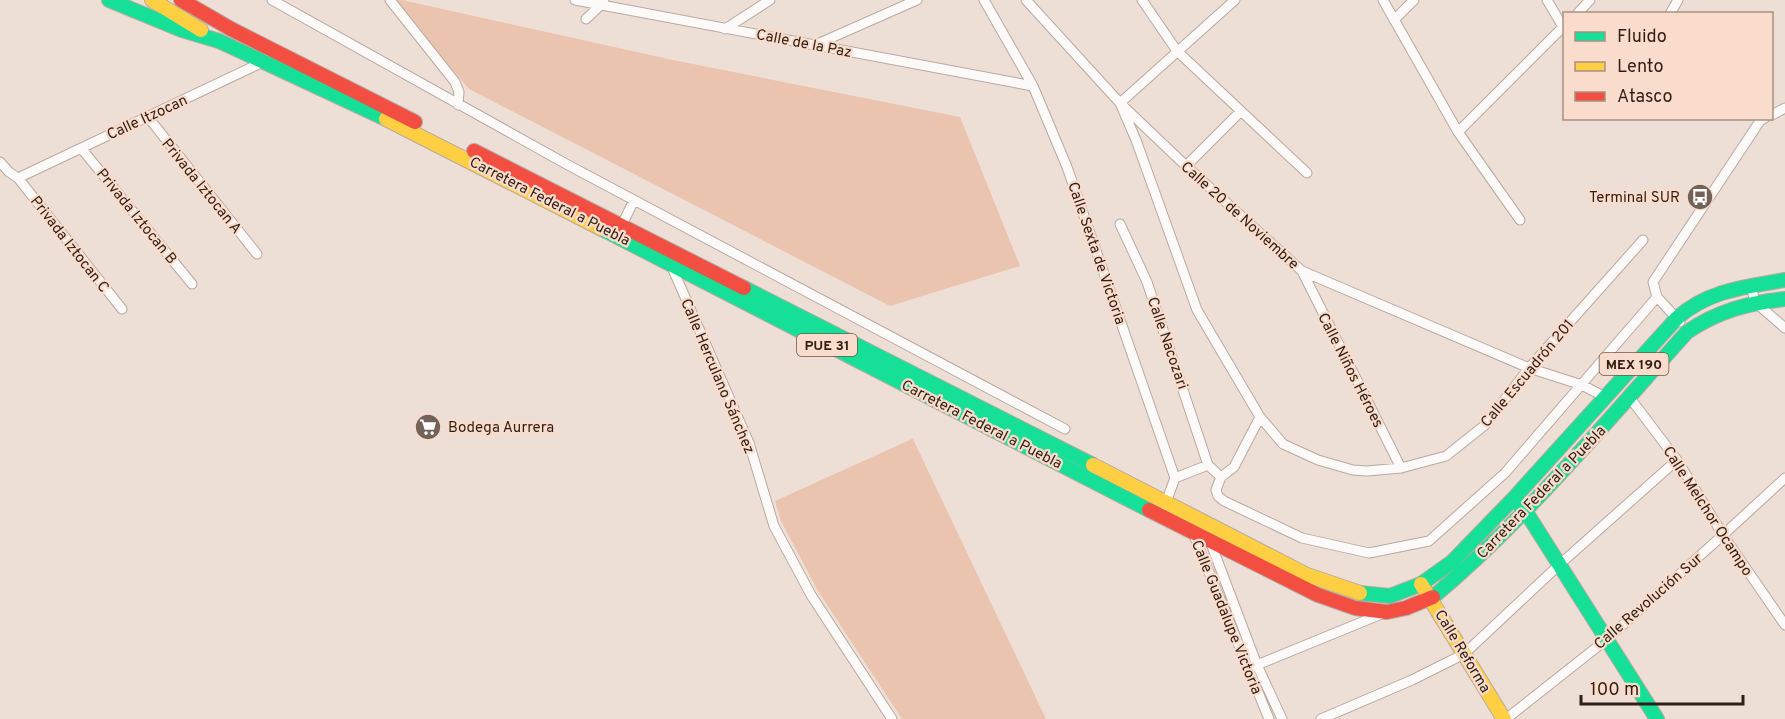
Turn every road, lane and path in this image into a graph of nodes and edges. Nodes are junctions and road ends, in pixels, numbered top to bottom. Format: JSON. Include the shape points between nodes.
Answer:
{"nodes":[{"id":1,"x":110,"y":0,"type":"edge"},
{"id":2,"x":152,"y":0,"type":"edge"},
{"id":3,"x":181,"y":0,"type":"edge"},
{"id":4,"x":272,"y":0,"type":"edge"},
{"id":5,"x":390,"y":0,"type":"edge"},
{"id":6,"x":575,"y":0,"type":"edge"},
{"id":7,"x":770,"y":0,"type":"edge"},
{"id":8,"x":917,"y":0,"type":"edge"},
{"id":9,"x":984,"y":0,"type":"edge"},
{"id":10,"x":1026,"y":0,"type":"edge"},
{"id":11,"x":1142,"y":0,"type":"edge"},
{"id":12,"x":1235,"y":0,"type":"edge"},
{"id":13,"x":1383,"y":0,"type":"edge"},
{"id":14,"x":1414,"y":0,"type":"edge"},
{"id":15,"x":1547,"y":0,"type":"edge"},
{"id":16,"x":1590,"y":0,"type":"edge"},
{"id":17,"x":605,"y":2,"type":"edge"},
{"id":18,"x":1579,"y":12,"type":"edge"},
{"id":19,"x":586,"y":19,"type":"dead end"},
{"id":20,"x":1394,"y":20,"type":"junction"},
{"id":21,"x":1563,"y":25,"type":"edge"},
{"id":22,"x":1563,"y":28,"type":"edge"},
{"id":23,"x":724,"y":29,"type":"junction"},
{"id":24,"x":219,"y":41,"type":"junction"},
{"id":25,"x":815,"y":45,"type":"junction"},
{"id":26,"x":269,"y":48,"type":"junction"},
{"id":27,"x":1177,"y":51,"type":"junction"},
{"id":28,"x":263,"y":62,"type":"junction"},
{"id":29,"x":1033,"y":87,"type":"junction"},
{"id":30,"x":1120,"y":103,"type":"junction"},
{"id":31,"x":458,"y":105,"type":"junction"},
{"id":32,"x":1240,"y":112,"type":"junction"},
{"id":33,"x":148,"y":117,"type":"junction"},
{"id":34,"x":1759,"y":120,"type":"edge"},
{"id":35,"x":1458,"y":132,"type":"junction"},
{"id":36,"x":81,"y":148,"type":"junction"},
{"id":37,"x":0,"y":162,"type":"edge"},
{"id":38,"x":1186,"y":166,"type":"junction"},
{"id":39,"x":1308,"y":174,"type":"dead end"},
{"id":40,"x":18,"y":178,"type":"junction"},
{"id":41,"x":634,"y":200,"type":"junction"},
{"id":42,"x":1520,"y":220,"type":"dead end"},
{"id":43,"x":1120,"y":224,"type":"dead end"},
{"id":44,"x":622,"y":225,"type":"junction"},
{"id":45,"x":1642,"y":240,"type":"dead end"},
{"id":46,"x":257,"y":254,"type":"dead end"},
{"id":47,"x":672,"y":258,"type":"junction"},
{"id":48,"x":1302,"y":271,"type":"junction"},
{"id":49,"x":1785,"y":280,"type":"edge"},
{"id":50,"x":192,"y":284,"type":"dead end"},
{"id":51,"x":1751,"y":286,"type":"junction"},
{"id":52,"x":1657,"y":297,"type":"junction"},
{"id":53,"x":1785,"y":298,"type":"edge"},
{"id":54,"x":1755,"y":302,"type":"junction"},
{"id":55,"x":122,"y":309,"type":"dead end"},
{"id":56,"x":1677,"y":318,"type":"junction"},
{"id":57,"x":1785,"y":328,"type":"edge"},
{"id":58,"x":1687,"y":332,"type":"junction"},
{"id":59,"x":1529,"y":368,"type":"junction"},
{"id":60,"x":1582,"y":385,"type":"junction"},
{"id":61,"x":1605,"y":397,"type":"junction"},
{"id":62,"x":1630,"y":398,"type":"junction"},
{"id":63,"x":1260,"y":417,"type":"junction"},
{"id":64,"x":1065,"y":429,"type":"dead end"},
{"id":65,"x":1677,"y":460,"type":"junction"},
{"id":66,"x":1208,"y":465,"type":"junction"},
{"id":67,"x":1401,"y":468,"type":"junction"},
{"id":68,"x":1221,"y":477,"type":"junction"},
{"id":69,"x":1175,"y":478,"type":"junction"},
{"id":70,"x":1785,"y":478,"type":"edge"},
{"id":71,"x":1514,"y":498,"type":"junction"},
{"id":72,"x":1166,"y":502,"type":"junction"},
{"id":73,"x":1526,"y":512,"type":"junction"},
{"id":74,"x":1188,"y":513,"type":"junction"},
{"id":75,"x":1161,"y":516,"type":"junction"},
{"id":76,"x":1206,"y":523,"type":"junction"},
{"id":77,"x":1192,"y":532,"type":"junction"},
{"id":78,"x":1723,"y":536,"type":"junction"},
{"id":79,"x":1210,"y":541,"type":"junction"},
{"id":80,"x":1234,"y":545,"type":"junction"},
{"id":81,"x":1559,"y":565,"type":"junction"},
{"id":82,"x":1421,"y":584,"type":"junction"},
{"id":83,"x":1431,"y":599,"type":"junction"},
{"id":84,"x":1387,"y":612,"type":"junction"},
{"id":85,"x":1785,"y":625,"type":"edge"},
{"id":86,"x":1606,"y":640,"type":"junction"},
{"id":87,"x":1464,"y":654,"type":"junction"},
{"id":88,"x":1257,"y":665,"type":"junction"},
{"id":89,"x":1247,"y":669,"type":"junction"},
{"id":90,"x":892,"y":719,"type":"edge"},
{"id":91,"x":1269,"y":719,"type":"edge"},
{"id":92,"x":1282,"y":719,"type":"edge"},
{"id":93,"x":1321,"y":719,"type":"edge"},
{"id":94,"x":1505,"y":719,"type":"edge"},
{"id":95,"x":1657,"y":719,"type":"edge"}],
"edges":[{"from":1,"to":24,"type":"main road","name":"Carretera Federal a Puebla","number":"PUE 31"},
{"from":2,"to":24,"type":"main road"},
{"from":3,"to":26,"type":"main road","name":"Carretera Federal a Puebla","number":"PUE 31"},
{"from":4,"to":31,"type":"street"},
{"from":5,"to":31,"type":"street","via":[[455,82]]},
{"from":6,"to":17,"type":"street","name":"Calle de la Paz"},
{"from":7,"to":23,"type":"street"},
{"from":8,"to":25,"type":"street"},
{"from":9,"to":29,"type":"street","name":"Calle Sexta de Victoria"},
{"from":10,"to":30,"type":"street","name":"Calle 20 de Noviembre"},
{"from":11,"to":27,"type":"street"},
{"from":12,"to":27,"type":"street"},
{"from":13,"to":20,"type":"street"},
{"from":14,"to":20,"type":"street"},
{"from":15,"to":21,"type":"street"},
{"from":16,"to":18,"type":"street"},
{"from":17,"to":19,"type":"street"},
{"from":17,"to":23,"type":"street","name":"Calle de la Paz"},
{"from":20,"to":35,"type":"street"},
{"from":22,"to":35,"type":"street"},
{"from":23,"to":25,"type":"street","name":"Calle de la Paz"},
{"from":24,"to":28,"type":"main road","name":"Carretera Federal a Puebla","number":"PUE 31"},
{"from":25,"to":29,"type":"street","name":"Calle de la Paz"},
{"from":26,"to":28,"type":"street"},
{"from":26,"to":44,"type":"main road","name":"Carretera Federal a Puebla","number":"PUE 31"},
{"from":27,"to":30,"type":"street"},
{"from":27,"to":32,"type":"street"},
{"from":28,"to":33,"type":"street","name":"Calle Itzocan"},
{"from":28,"to":47,"type":"main road","name":"Carretera Federal a Puebla","number":"PUE 31","via":[[617,235]]},
{"from":29,"to":69,"type":"street","name":"Calle Sexta de Victoria","via":[[1067,167]]},
{"from":30,"to":38,"type":"street","name":"Calle 20 de Noviembre"},
{"from":30,"to":63,"type":"street","name":"Calle Escuadrón 201","via":[[1197,310]]},
{"from":31,"to":41,"type":"street"},
{"from":32,"to":38,"type":"street"},
{"from":32,"to":39,"type":"street"},
{"from":33,"to":36,"type":"street","name":"Calle Itzocan"},
{"from":33,"to":46,"type":"street","name":"Privada Iztocan A"},
{"from":34,"to":52,"type":"street","via":[[1653,282]]},
{"from":35,"to":42,"type":"street"},
{"from":36,"to":40,"type":"street","name":"Calle Itzocan"},
{"from":36,"to":50,"type":"street","name":"Privada Iztocan B"},
{"from":37,"to":40,"type":"street","name":"Privada Iztocan C"},
{"from":38,"to":48,"type":"street","name":"Calle 20 de Noviembre"},
{"from":40,"to":55,"type":"street","name":"Privada Iztocan C"},
{"from":41,"to":44,"type":"street"},
{"from":41,"to":64,"type":"street"},
{"from":43,"to":66,"type":"street","name":"Calle Nacozari","via":[[1147,282]]},
{"from":44,"to":47,"type":"main road","name":"Carretera Federal a Puebla","number":"PUE 31"},
{"from":45,"to":59,"type":"street","name":"Calle Escuadrón 201"},
{"from":47,"to":72,"type":"main road","name":"Carretera Federal a Puebla","number":"PUE 31"},
{"from":47,"to":75,"type":"main road","name":"Carretera Federal a Puebla","number":"PUE 31"},
{"from":47,"to":90,"type":"street","name":"Calle Herculano Sánchez","via":[[749,443],[774,526],[811,595]]},
{"from":48,"to":59,"type":"street","name":"Calle 20 de Noviembre"},
{"from":48,"to":67,"type":"street","name":"Calle Niños Héroes"},
{"from":49,"to":51,"type":"main road","name":"Carretera Federal a Puebla","number":"MEX 190"},
{"from":51,"to":54,"type":"street"},
{"from":51,"to":56,"type":"main road","name":"Carretera Federal a Puebla","number":"MEX 190","via":[[1698,302]]},
{"from":52,"to":56,"type":"street"},
{"from":52,"to":60,"type":"street"},
{"from":53,"to":54,"type":"main road","name":"Carretera Federal a Puebla","number":"MEX 190"},
{"from":54,"to":57,"type":"street"},
{"from":54,"to":58,"type":"main road","name":"Carretera Federal a Puebla","number":"MEX 190","via":[[1704,319]]},
{"from":56,"to":58,"type":"street"},
{"from":56,"to":61,"type":"main road","name":"Carretera Federal a Puebla","number":"MEX 190"},
{"from":58,"to":62,"type":"main road","name":"Carretera Federal a Puebla","number":"MEX 190"},
{"from":59,"to":60,"type":"street","name":"Calle 20 de Noviembre"},
{"from":59,"to":67,"type":"street","name":"Calle Escuadrón 201","via":[[1485,425],[1446,456]]},
{"from":60,"to":61,"type":"street","name":"Calle 20 de Noviembre"},
{"from":60,"to":68,"type":"street","via":[[1504,473],[1429,541],[1369,553],[1302,538],[1224,501],[1216,490]]},
{"from":61,"to":71,"type":"main road","name":"Carretera Federal a Puebla","number":"MEX 190"},
{"from":62,"to":65,"type":"street","name":"Calle Melchor Ocampo"},
{"from":62,"to":73,"type":"main road","name":"Carretera Federal a Puebla","number":"MEX 190"},
{"from":63,"to":67,"type":"street","name":"Calle Escuadrón 201","via":[[1283,444],[1318,460],[1353,470]]},
{"from":63,"to":68,"type":"street","via":[[1234,467]]},
{"from":65,"to":78,"type":"street","name":"Calle Melchor Ocampo"},
{"from":65,"to":81,"type":"street"},
{"from":66,"to":68,"type":"street"},
{"from":66,"to":69,"type":"street"},
{"from":69,"to":72,"type":"street"},
{"from":70,"to":78,"type":"street","name":"Calle Revolución Sur"},
{"from":71,"to":73,"type":"main road"},
{"from":71,"to":82,"type":"main road","name":"Carretera Federal a Puebla","number":"PUE 31","via":[[1452,561]]},
{"from":72,"to":74,"type":"main road","name":"Carretera Federal a Puebla","number":"PUE 31"},
{"from":72,"to":75,"type":"street"},
{"from":73,"to":81,"type":"main road"},
{"from":73,"to":83,"type":"main road","name":"Carretera Federal a Puebla","number":"PUE 31"},
{"from":74,"to":76,"type":"main road","name":"Carretera Federal a Puebla","number":"PUE 31"},
{"from":74,"to":77,"type":"street","name":"Calle Guadalupe Victoria"},
{"from":75,"to":77,"type":"main road","name":"Carretera Federal a Puebla","number":"PUE 31"},
{"from":76,"to":79,"type":"street","name":"Calle Guadalupe Victoria"},
{"from":76,"to":80,"type":"main road","name":"Carretera Federal a Puebla","number":"PUE 31"},
{"from":77,"to":79,"type":"main road","name":"Carretera Federal a Puebla","number":"PUE 31"},
{"from":77,"to":89,"type":"street","name":"Calle Guadalupe Victoria"},
{"from":78,"to":85,"type":"street","name":"Calle Melchor Ocampo"},
{"from":78,"to":86,"type":"street","name":"Calle Revolución Sur"},
{"from":79,"to":80,"type":"main road","name":"Carretera Federal a Puebla","number":"PUE 31"},
{"from":79,"to":88,"type":"street","name":"Calle Guadalupe Victoria"},
{"from":80,"to":82,"type":"main road","name":"Carretera Federal a Puebla","number":"PUE 31","via":[[1363,594],[1390,596]]},
{"from":80,"to":84,"type":"main road","name":"Carretera Federal a Puebla","number":"PUE 31","via":[[1318,596],[1355,608]]},
{"from":81,"to":86,"type":"main road"},
{"from":81,"to":87,"type":"street"},
{"from":82,"to":83,"type":"main road","name":"Calle Reforma"},
{"from":83,"to":84,"type":"main road","name":"Carretera Federal a Puebla","number":"PUE 31"},
{"from":83,"to":87,"type":"main road","name":"Calle Reforma"},
{"from":84,"to":88,"type":"street"},
{"from":86,"to":94,"type":"street","name":"Calle Revolución Sur"},
{"from":86,"to":95,"type":"main road"},
{"from":87,"to":93,"type":"street"},
{"from":87,"to":94,"type":"main road","name":"Calle Reforma"},
{"from":88,"to":89,"type":"street"},
{"from":88,"to":92,"type":"street","name":"Calle Guadalupe Victoria"},
{"from":89,"to":91,"type":"street","name":"Calle Guadalupe Victoria"}]}
